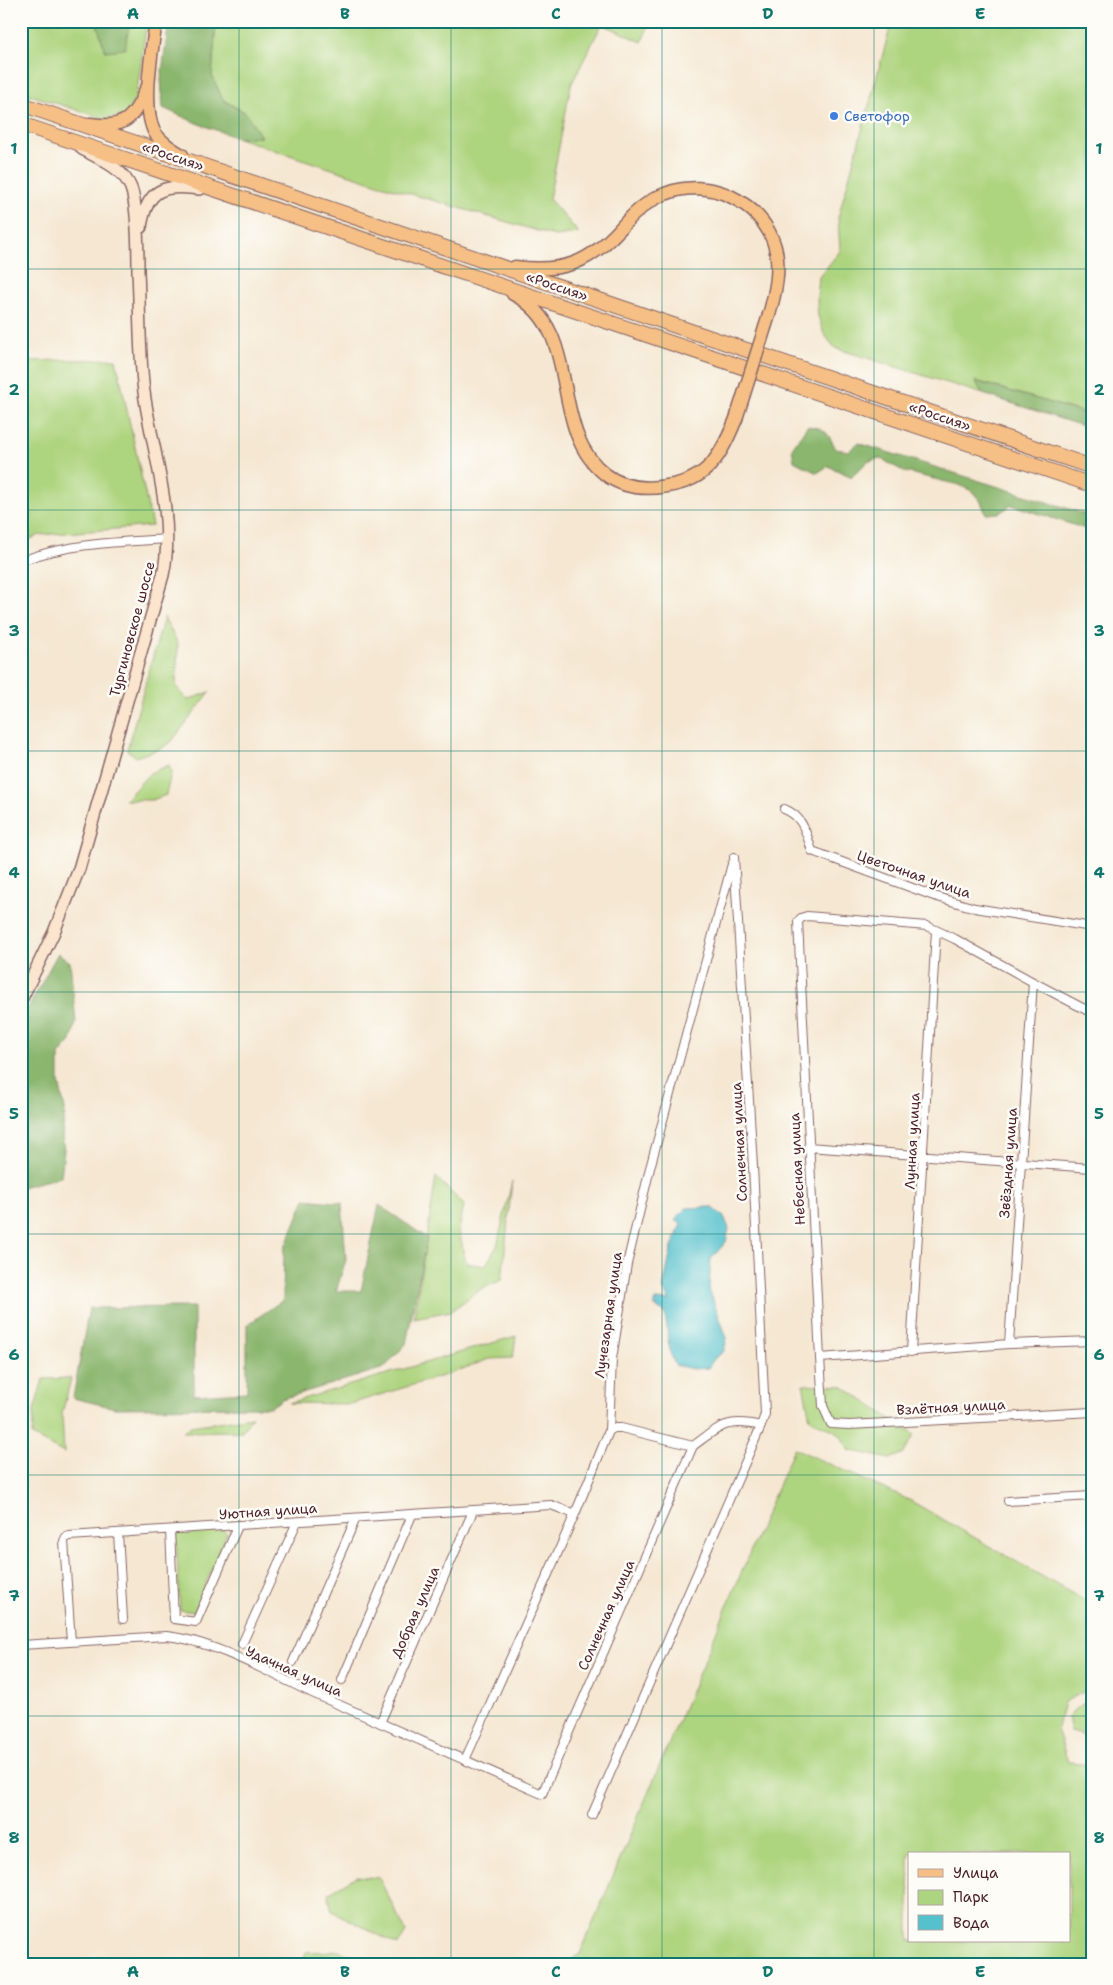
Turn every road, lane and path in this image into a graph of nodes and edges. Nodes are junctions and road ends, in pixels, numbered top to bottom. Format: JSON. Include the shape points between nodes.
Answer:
{"nodes":[{"id":1,"x":156,"y":21,"type":"edge"},
{"id":2,"x":149,"y":82,"type":"junction"},
{"id":3,"x":21,"y":104,"type":"edge"},
{"id":4,"x":70,"y":121,"type":"junction"},
{"id":5,"x":21,"y":124,"type":"edge"},
{"id":6,"x":65,"y":139,"type":"junction"},
{"id":7,"x":197,"y":164,"type":"junction"},
{"id":8,"x":227,"y":193,"type":"junction"},
{"id":9,"x":138,"y":249,"type":"junction"},
{"id":10,"x":495,"y":265,"type":"junction"},
{"id":11,"x":491,"y":282,"type":"junction"},
{"id":12,"x":1092,"y":467,"type":"edge"},
{"id":13,"x":1092,"y":485,"type":"edge"},
{"id":14,"x":167,"y":539,"type":"junction"},
{"id":15,"x":21,"y":561,"type":"edge"},
{"id":16,"x":784,"y":809,"type":"dead end"},
{"id":17,"x":734,"y":857,"type":"joint"},
{"id":18,"x":1092,"y":927,"type":"edge"},
{"id":19,"x":936,"y":931,"type":"junction"},
{"id":20,"x":1033,"y":982,"type":"junction"},
{"id":21,"x":21,"y":1000,"type":"edge"},
{"id":22,"x":1092,"y":1013,"type":"edge"},
{"id":23,"x":808,"y":1147,"type":"junction"},
{"id":24,"x":924,"y":1157,"type":"junction"},
{"id":25,"x":1020,"y":1163,"type":"junction"},
{"id":26,"x":1092,"y":1168,"type":"edge"},
{"id":27,"x":1092,"y":1341,"type":"edge"},
{"id":28,"x":1009,"y":1344,"type":"junction"},
{"id":29,"x":911,"y":1352,"type":"junction"},
{"id":30,"x":820,"y":1358,"type":"junction"},
{"id":31,"x":824,"y":1406,"type":"joint"},
{"id":32,"x":1092,"y":1412,"type":"edge"},
{"id":33,"x":761,"y":1426,"type":"junction"},
{"id":34,"x":608,"y":1430,"type":"junction"},
{"id":35,"x":693,"y":1446,"type":"junction"},
{"id":36,"x":1092,"y":1496,"type":"edge"},
{"id":37,"x":1008,"y":1501,"type":"dead end"},
{"id":38,"x":473,"y":1511,"type":"junction"},
{"id":39,"x":575,"y":1514,"type":"junction"},
{"id":40,"x":412,"y":1515,"type":"junction"},
{"id":41,"x":356,"y":1518,"type":"junction"},
{"id":42,"x":297,"y":1522,"type":"junction"},
{"id":43,"x":238,"y":1526,"type":"junction"},
{"id":44,"x":170,"y":1530,"type":"junction"},
{"id":45,"x":118,"y":1533,"type":"junction"},
{"id":46,"x":123,"y":1620,"type":"dead end"},
{"id":47,"x":71,"y":1642,"type":"junction"},
{"id":48,"x":242,"y":1644,"type":"dead end"},
{"id":49,"x":21,"y":1645,"type":"edge"},
{"id":50,"x":293,"y":1662,"type":"dead end"},
{"id":51,"x":342,"y":1680,"type":"dead end"},
{"id":52,"x":380,"y":1723,"type":"junction"},
{"id":53,"x":465,"y":1760,"type":"junction"},
{"id":54,"x":542,"y":1794,"type":"joint"},
{"id":55,"x":592,"y":1815,"type":"dead end"}],
"edges":[{"from":1,"to":2,"type":"main road"},
{"from":2,"to":4,"type":"main road","via":[[137,109],[122,122],[106,126]]},
{"from":2,"to":7,"type":"main road","via":[[150,115],[156,133],[168,147]]},
{"from":3,"to":4,"type":"highway","name":"«Россия»"},
{"from":4,"to":7,"type":"highway","name":"«Россия»"},
{"from":5,"to":6,"type":"highway","name":"«Россия»"},
{"from":6,"to":8,"type":"highway","name":"«Россия»"},
{"from":6,"to":9,"type":"main road","name":"Тургиновское шоссе","via":[[113,166],[126,178],[133,194]]},
{"from":7,"to":10,"type":"highway","name":"«Россия»"},
{"from":8,"to":9,"type":"main road","name":"Тургиновское шоссе","via":[[177,186],[159,192],[149,200],[143,212]]},
{"from":8,"to":11,"type":"highway","name":"«Россия»"},
{"from":9,"to":14,"type":"main road","name":"Тургиновское шоссе","via":[[144,391]]},
{"from":10,"to":11,"type":"main road","bridge":true,"via":[[536,270],[565,267],[598,251],[630,218],[660,196],[688,188],[708,189],[729,196],[760,218],[775,248],[774,296],[736,419],[716,460],[686,482],[646,488],[627,486],[596,467],[581,446],[572,422],[558,353],[547,326],[524,299]]},
{"from":10,"to":12,"type":"highway","name":"«Россия»"},
{"from":11,"to":13,"type":"highway","name":"«Россия»"},
{"from":14,"to":15,"type":"street","via":[[97,543]]},
{"from":14,"to":21,"type":"main road","name":"Тургиновское шоссе","via":[[163,576],[79,869],[51,939]]},
{"from":16,"to":18,"type":"street","name":"Цветочная улица","via":[[794,813],[803,826],[812,851],[976,908]]},
{"from":17,"to":33,"type":"street","name":"Солнечная улица","via":[[764,1402]]},
{"from":17,"to":34,"type":"street","name":"Лучезарная улица","via":[[626,1264],[612,1359]]},
{"from":19,"to":20,"type":"street"},
{"from":19,"to":23,"type":"street","name":"Небесная улица","via":[[926,926],[807,916],[798,922]]},
{"from":19,"to":24,"type":"street","name":"Лунная улица"},
{"from":20,"to":22,"type":"street"},
{"from":20,"to":25,"type":"street","name":"Звёздная улица"},
{"from":23,"to":24,"type":"street"},
{"from":23,"to":30,"type":"street","name":"Небесная улица"},
{"from":24,"to":25,"type":"street"},
{"from":24,"to":29,"type":"street","name":"Лунная улица"},
{"from":25,"to":26,"type":"street"},
{"from":25,"to":28,"type":"street","name":"Звёздная улица"},
{"from":27,"to":28,"type":"street"},
{"from":28,"to":29,"type":"street"},
{"from":29,"to":30,"type":"street"},
{"from":30,"to":31,"type":"street","name":"Небесная улица"},
{"from":31,"to":32,"type":"street","name":"Взлётная улица","via":[[830,1424],[840,1426]]},
{"from":33,"to":35,"type":"street","via":[[728,1423]]},
{"from":33,"to":55,"type":"street","name":"Солнечная улица"},
{"from":34,"to":35,"type":"street","via":[[622,1428]]},
{"from":34,"to":39,"type":"street","name":"Лучезарная улица"},
{"from":35,"to":54,"type":"street","name":"Солнечная улица"},
{"from":36,"to":37,"type":"street"},
{"from":38,"to":39,"type":"street","name":"Уютная улица","via":[[551,1505]]},
{"from":38,"to":40,"type":"street","name":"Уютная улица"},
{"from":38,"to":52,"type":"street","name":"Добрая улица"},
{"from":39,"to":53,"type":"street","name":"Лучезарная улица"},
{"from":40,"to":41,"type":"street","name":"Уютная улица"},
{"from":40,"to":51,"type":"street"},
{"from":41,"to":42,"type":"street","name":"Уютная улица"},
{"from":41,"to":50,"type":"street"},
{"from":42,"to":43,"type":"street","name":"Уютная улица"},
{"from":42,"to":48,"type":"street"},
{"from":43,"to":44,"type":"street","name":"Уютная улица"},
{"from":43,"to":44,"type":"street","via":[[196,1622],[174,1619]]},
{"from":44,"to":45,"type":"street","name":"Уютная улица"},
{"from":45,"to":46,"type":"street"},
{"from":45,"to":47,"type":"street","name":"Уютная улица","via":[[68,1536],[65,1539]]},
{"from":47,"to":49,"type":"street","name":"Удачная улица"},
{"from":47,"to":52,"type":"street","name":"Удачная улица","via":[[166,1636],[190,1639]]},
{"from":52,"to":53,"type":"street","name":"Удачная улица"},
{"from":53,"to":54,"type":"street","name":"Удачная улица"}]}
